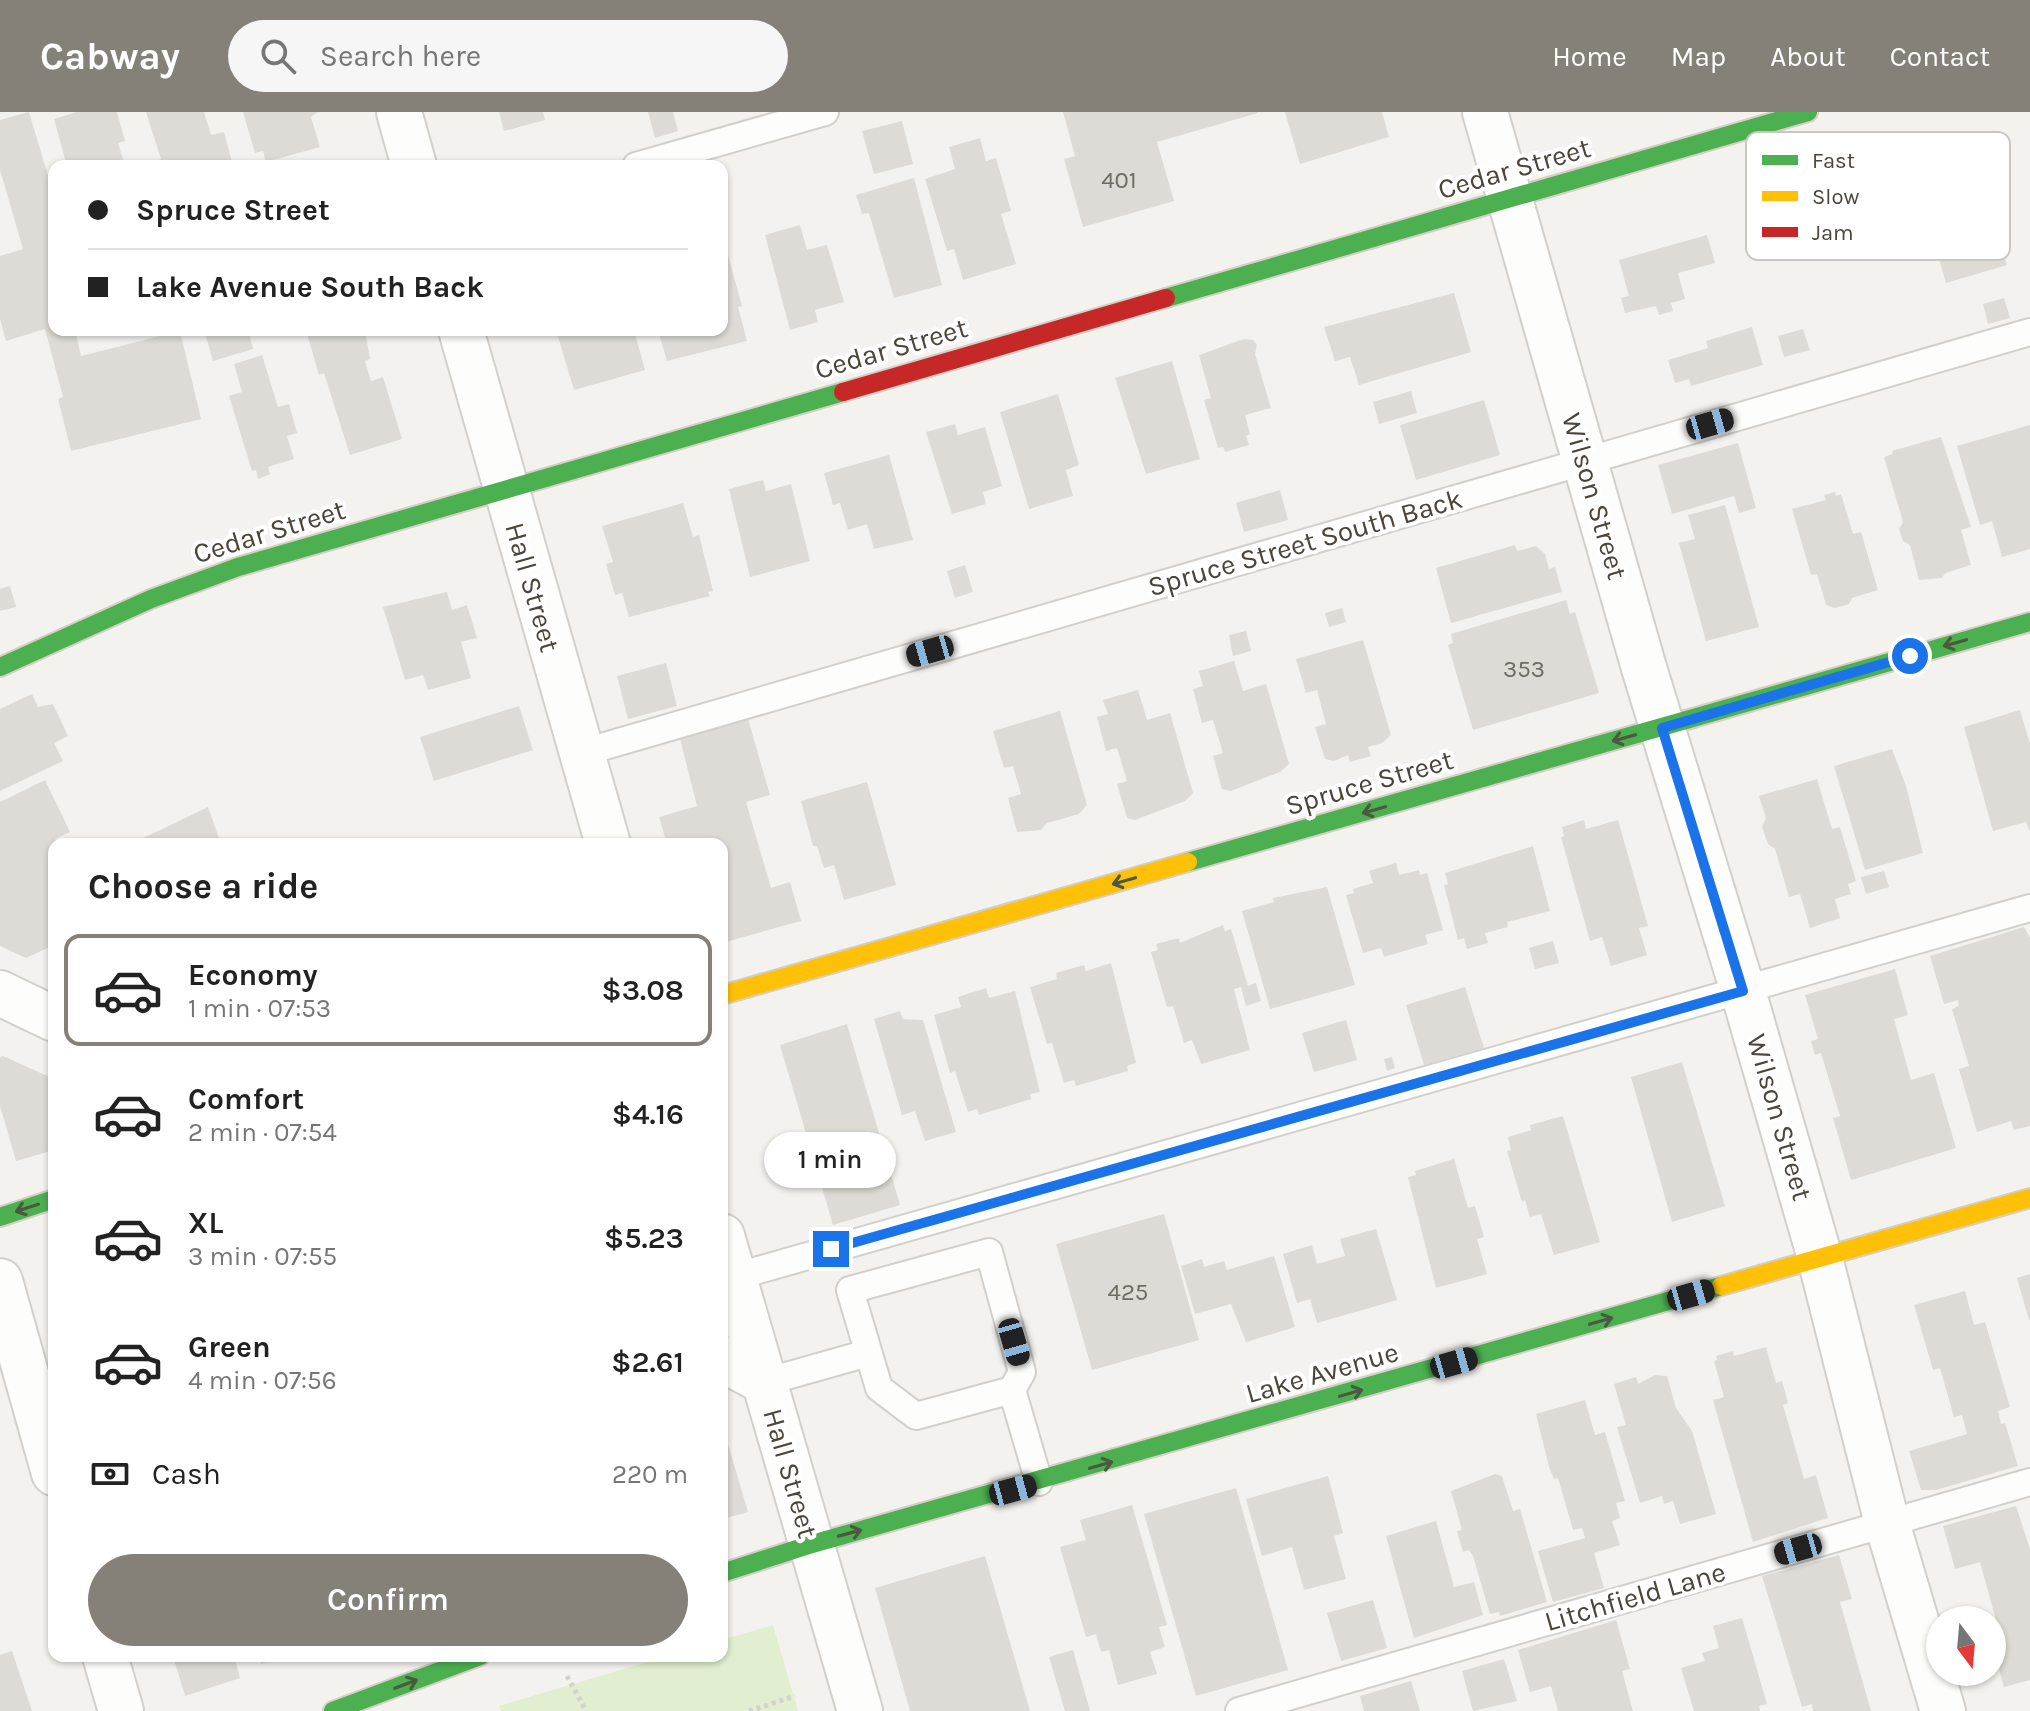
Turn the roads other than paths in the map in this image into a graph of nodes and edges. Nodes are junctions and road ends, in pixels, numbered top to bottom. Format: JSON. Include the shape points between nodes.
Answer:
{"nodes":[{"id":1,"x":399,"y":112,"type":"edge"},
{"id":2,"x":825,"y":112,"type":"edge"},
{"id":3,"x":1485,"y":112,"type":"edge"},
{"id":4,"x":1808,"y":112,"type":"edge"},
{"id":5,"x":412,"y":160,"type":"edge"},
{"id":6,"x":657,"y":160,"type":"edge"},
{"id":7,"x":1509,"y":199,"type":"junction"},
{"id":8,"x":2030,"y":332,"type":"edge"},
{"id":9,"x":463,"y":336,"type":"edge"},
{"id":10,"x":1584,"y":460,"type":"junction"},
{"id":11,"x":505,"y":489,"type":"junction"},
{"id":12,"x":2030,"y":622,"type":"edge"},
{"id":13,"x":0,"y":667,"type":"edge"},
{"id":14,"x":1662,"y":728,"type":"junction"},
{"id":15,"x":581,"y":753,"type":"junction"},
{"id":16,"x":606,"y":838,"type":"edge"},
{"id":17,"x":2030,"y":908,"type":"edge"},
{"id":18,"x":1743,"y":991,"type":"junction"},
{"id":19,"x":0,"y":993,"type":"edge"},
{"id":20,"x":728,"y":993,"type":"edge"},
{"id":21,"x":48,"y":1016,"type":"edge"},
{"id":22,"x":2030,"y":1198,"type":"edge"},
{"id":23,"x":48,"y":1201,"type":"edge"},
{"id":24,"x":0,"y":1217,"type":"edge"},
{"id":25,"x":728,"y":1256,"type":"edge"},
{"id":26,"x":1820,"y":1258,"type":"junction"},
{"id":27,"x":734,"y":1277,"type":"junction"},
{"id":28,"x":0,"y":1281,"type":"edge"},
{"id":29,"x":868,"y":1353,"type":"junction"},
{"id":30,"x":728,"y":1362,"type":"edge"},
{"id":31,"x":765,"y":1382,"type":"junction"},
{"id":32,"x":1012,"y":1390,"type":"junction"},
{"id":33,"x":48,"y":1452,"type":"edge"},
{"id":34,"x":1039,"y":1482,"type":"junction"},
{"id":35,"x":2030,"y":1482,"type":"edge"},
{"id":36,"x":1887,"y":1523,"type":"junction"},
{"id":37,"x":812,"y":1544,"type":"junction"},
{"id":38,"x":728,"y":1571,"type":"edge"},
{"id":39,"x":107,"y":1662,"type":"edge"},
{"id":40,"x":464,"y":1662,"type":"edge"},
{"id":41,"x":121,"y":1711,"type":"edge"},
{"id":42,"x":333,"y":1711,"type":"edge"},
{"id":43,"x":860,"y":1711,"type":"edge"},
{"id":44,"x":1239,"y":1711,"type":"edge"},
{"id":45,"x":1943,"y":1711,"type":"edge"}],
"edges":[{"from":1,"to":5,"type":"street"},
{"from":2,"to":6,"type":"lane"},
{"from":3,"to":7,"type":"street","name":"Wilson Street"},
{"from":4,"to":7,"type":"street","name":"Cedar Street"},
{"from":7,"to":10,"type":"street","name":"Wilson Street"},
{"from":7,"to":11,"type":"street","name":"Cedar Street"},
{"from":8,"to":10,"type":"lane","name":"Spruce Street South Back"},
{"from":9,"to":11,"type":"street","name":"Hall Street"},
{"from":10,"to":14,"type":"street","name":"Wilson Street"},
{"from":10,"to":15,"type":"lane","name":"Spruce Street South Back"},
{"from":11,"to":13,"type":"street","name":"Cedar Street","via":[[238,567],[136,605]]},
{"from":11,"to":15,"type":"street","name":"Hall Street"},
{"from":12,"to":14,"type":"street","name":"Spruce Street","one_way":true},
{"from":14,"to":18,"type":"street","name":"Wilson Street"},
{"from":14,"to":20,"type":"street","name":"Spruce Street","one_way":true},
{"from":15,"to":16,"type":"street","name":"Hall Street"},
{"from":17,"to":18,"type":"lane"},
{"from":18,"to":26,"type":"street","name":"Wilson Street"},
{"from":18,"to":27,"type":"lane"},
{"from":19,"to":21,"type":"street"},
{"from":22,"to":26,"type":"street","name":"Lake Avenue"},
{"from":23,"to":24,"type":"street","one_way":true},
{"from":25,"to":27,"type":"street","name":"Hall Street"},
{"from":34,"to":26,"type":"street","name":"Lake Avenue","one_way":true},
{"from":26,"to":36,"type":"street","name":"Wilson Street"},
{"from":27,"to":31,"type":"street","name":"Hall Street"},
{"from":28,"to":33,"type":"street"},
{"from":29,"to":31,"type":"lane"},
{"from":29,"to":32,"type":"lane","via":[[879,1388],[916,1416]]},
{"from":29,"to":32,"type":"lane","via":[[850,1290],[989,1252],[1022,1372]]},
{"from":30,"to":31,"type":"street"},
{"from":31,"to":37,"type":"street","name":"Hall Street"},
{"from":32,"to":34,"type":"lane"},
{"from":37,"to":34,"type":"street","name":"Lake Avenue","one_way":true},
{"from":35,"to":36,"type":"lane","name":"Litchfield Lane"},
{"from":36,"to":44,"type":"lane","name":"Litchfield Lane"},
{"from":36,"to":45,"type":"street","name":"Wilson Street"},
{"from":37,"to":38,"type":"street","name":"Lake Avenue"},
{"from":37,"to":43,"type":"street","name":"Hall Street"},
{"from":39,"to":41,"type":"street"},
{"from":42,"to":40,"type":"street","one_way":true}]}
